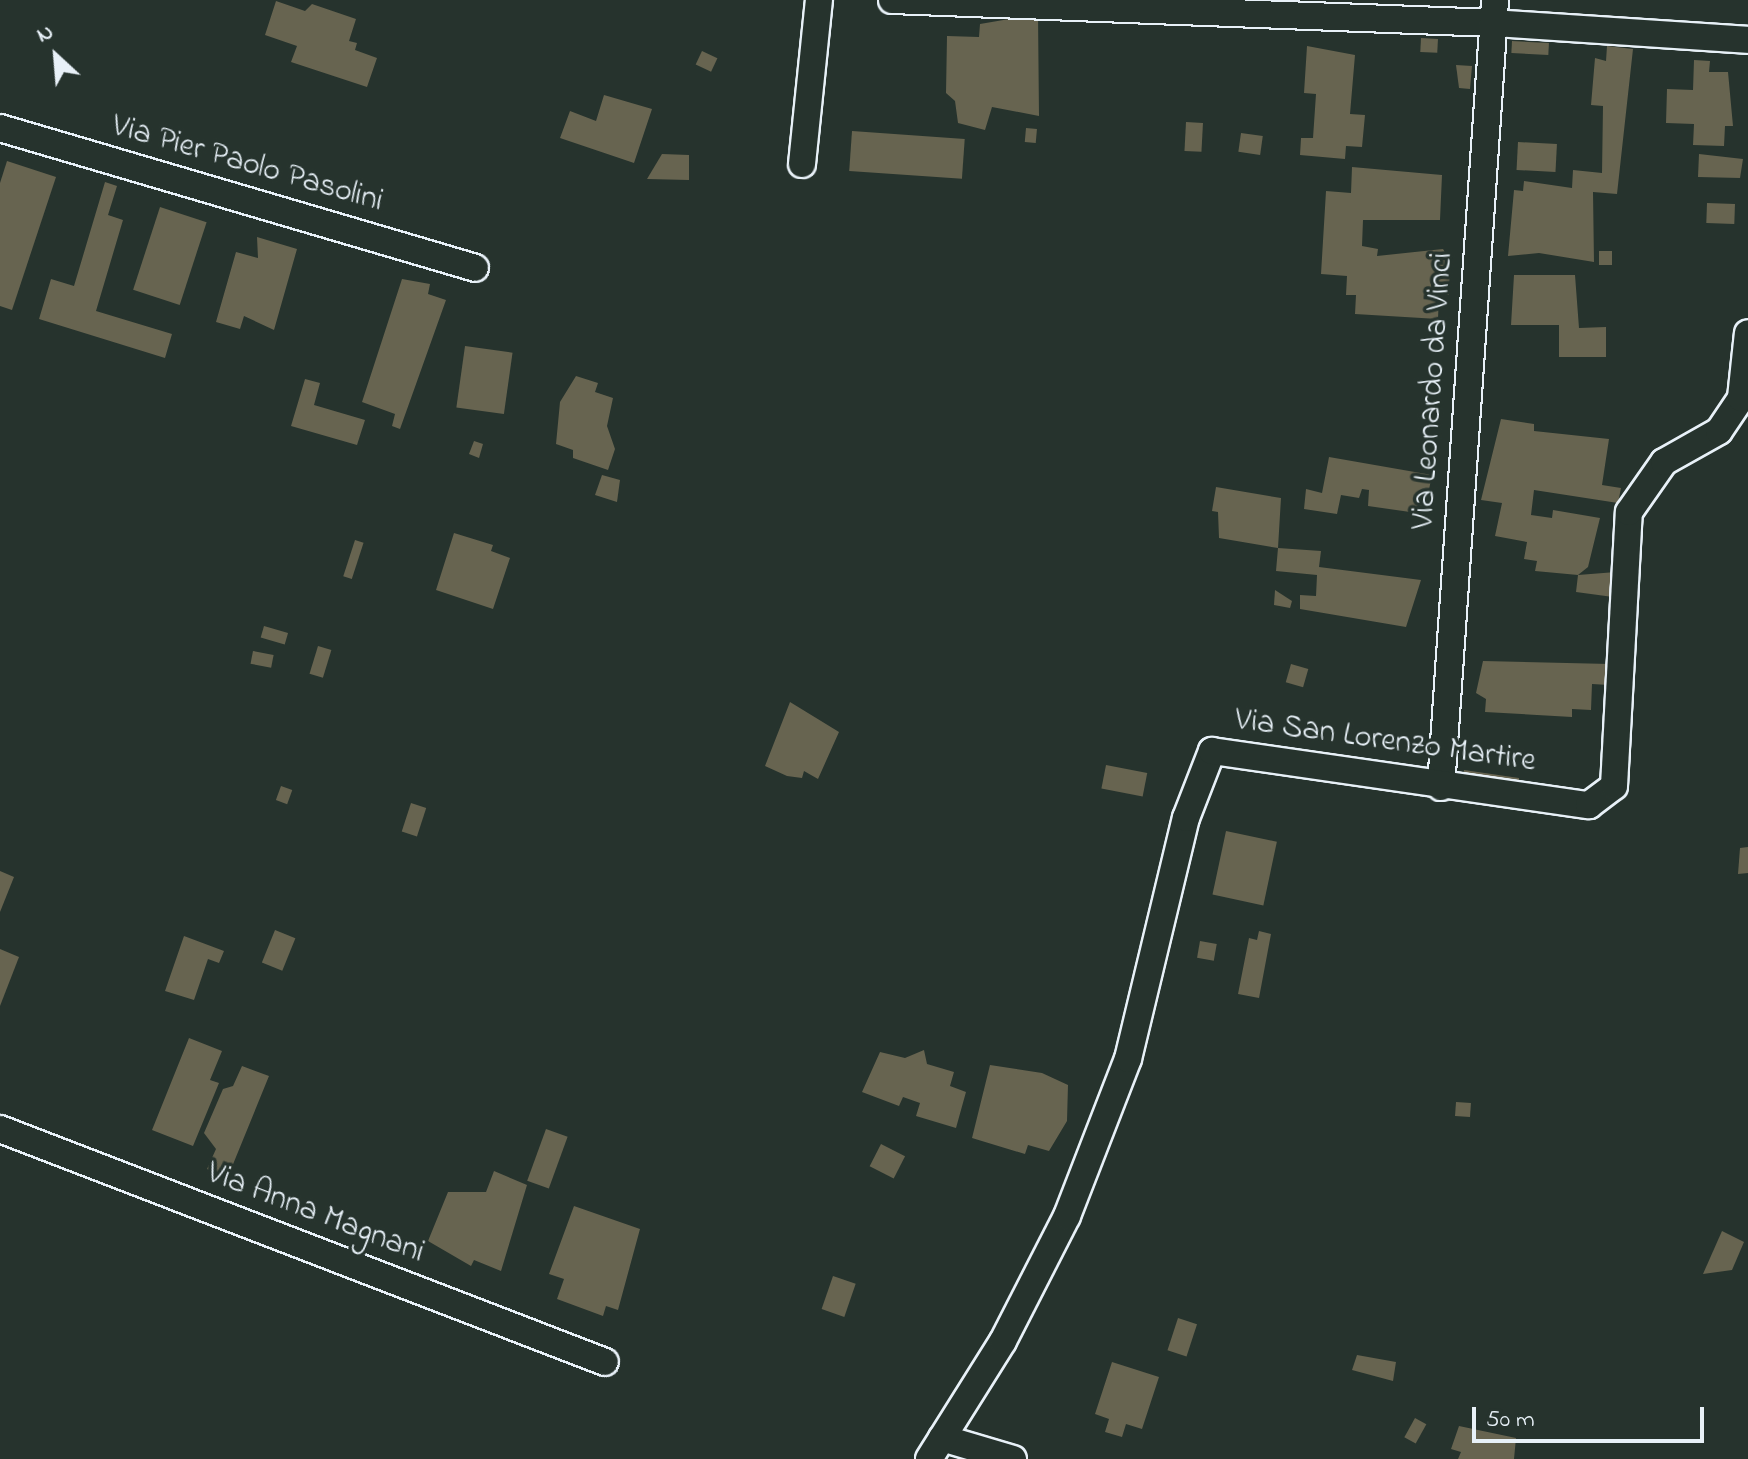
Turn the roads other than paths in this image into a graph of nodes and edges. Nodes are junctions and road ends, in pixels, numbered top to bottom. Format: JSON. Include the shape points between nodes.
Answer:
{"nodes":[{"id":1,"x":819,"y":0,"type":"edge"},
{"id":2,"x":892,"y":0,"type":"edge"},
{"id":3,"x":1494,"y":12,"type":"edge"},
{"id":4,"x":1748,"y":40,"type":"edge"},
{"id":5,"x":0,"y":128,"type":"edge"},
{"id":6,"x":802,"y":164,"type":"dead end"},
{"id":7,"x":475,"y":268,"type":"dead end"},
{"id":8,"x":1748,"y":333,"type":"edge"},
{"id":9,"x":1441,"y":787,"type":"junction"},
{"id":10,"x":0,"y":1129,"type":"edge"},
{"id":11,"x":605,"y":1362,"type":"dead end"},
{"id":12,"x":936,"y":1449,"type":"edge"},
{"id":13,"x":1013,"y":1459,"type":"edge"}],
"edges":[{"from":1,"to":6,"type":"street"},
{"from":2,"to":3,"type":"street"},
{"from":3,"to":4,"type":"street"},
{"from":3,"to":9,"type":"street","name":"Via Leonardo da Vinci"},
{"from":5,"to":7,"type":"street","name":"Via Pier Paolo Pasolini"},
{"from":8,"to":9,"type":"street","name":"Via San Lorenzo Martire","via":[[1741,398],[1734,409],[1719,431],[1664,462],[1629,512],[1614,786],[1589,805]]},
{"from":9,"to":12,"type":"street","name":"Via San Lorenzo Martire","via":[[1212,751],[1186,818],[1128,1059],[1078,1188],[1003,1341]]},
{"from":10,"to":11,"type":"street","name":"Via Anna Magnani"},
{"from":12,"to":13,"type":"street"}]}
